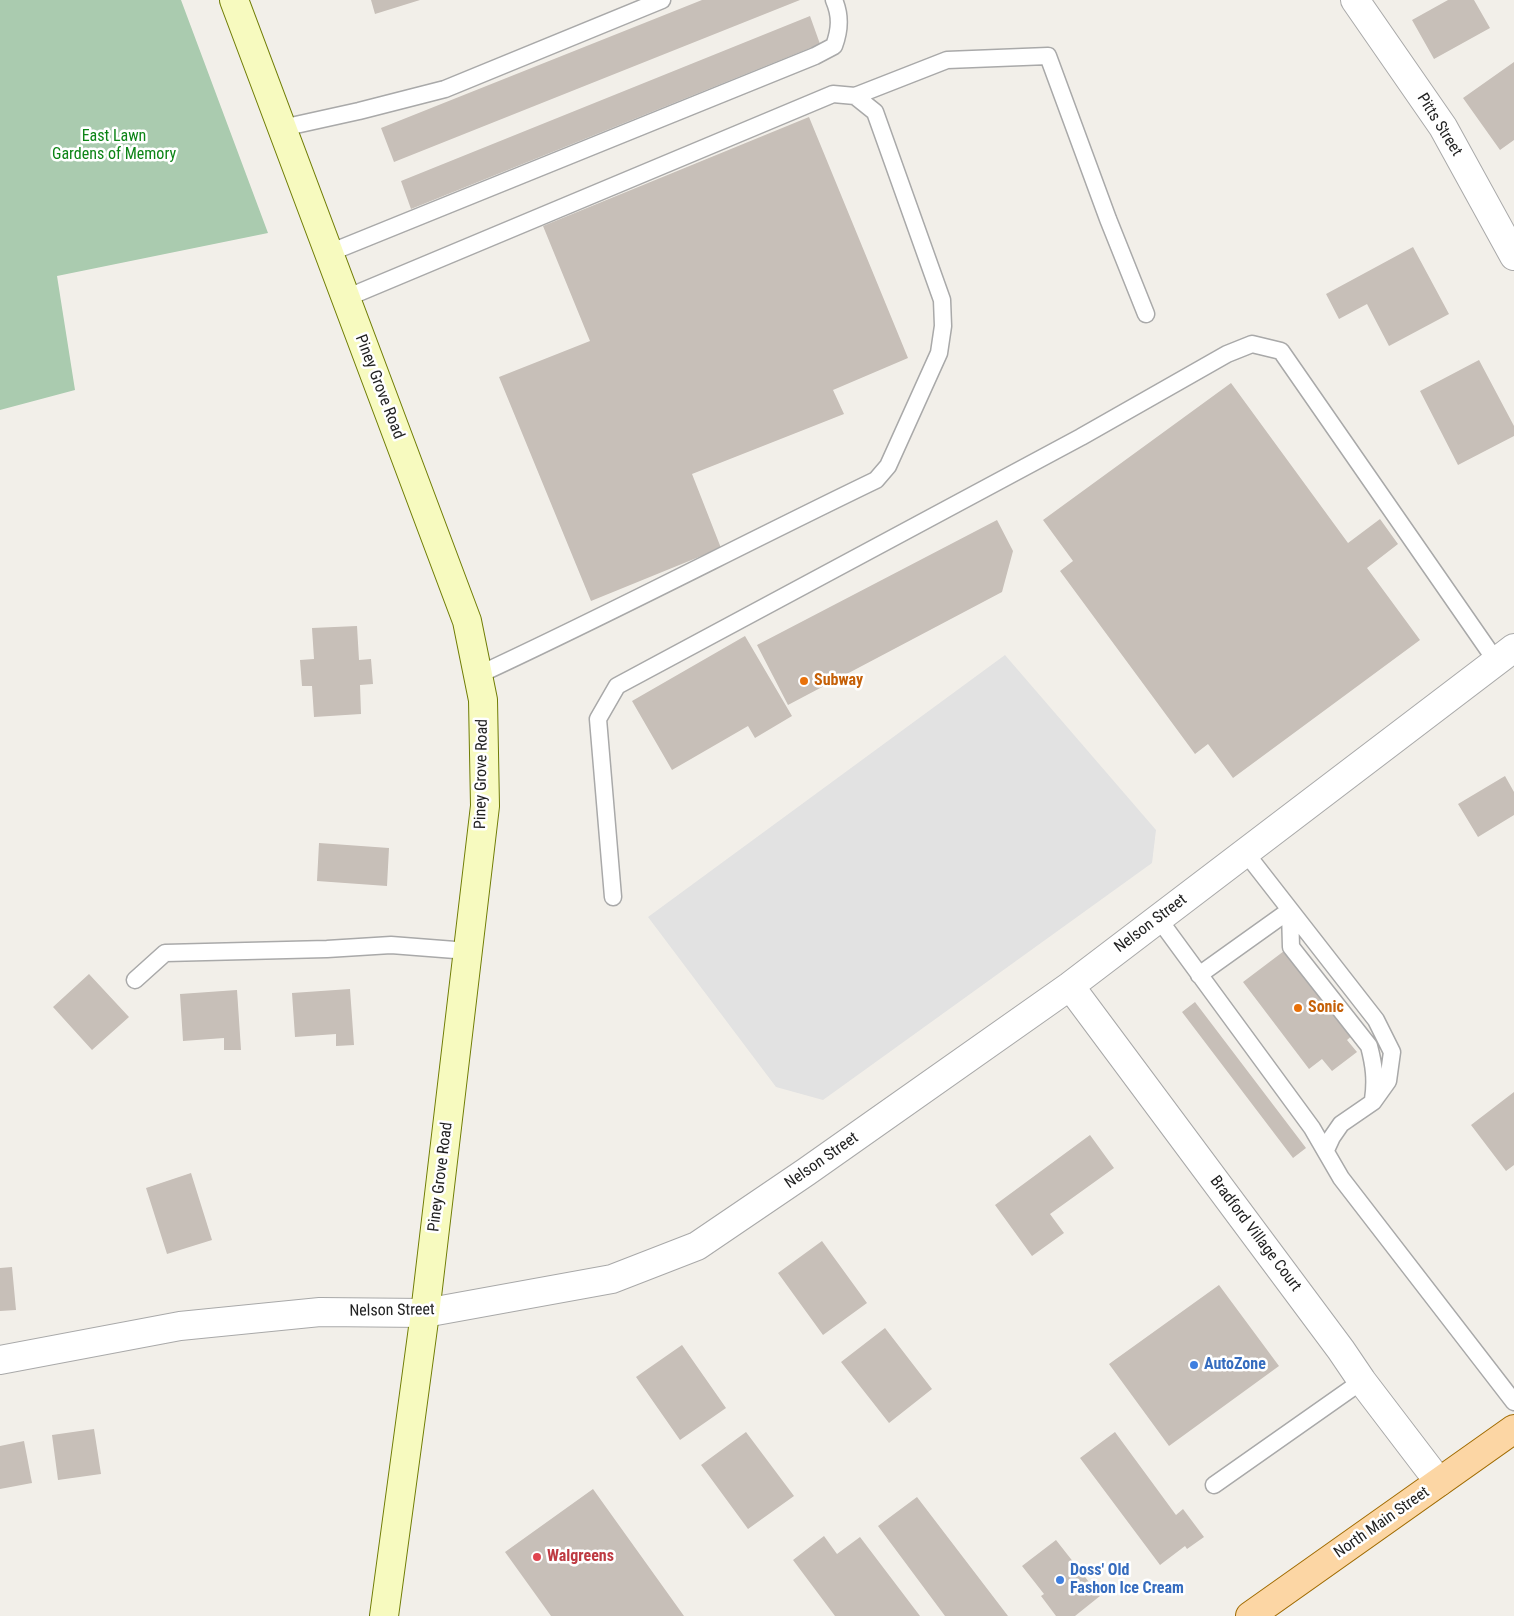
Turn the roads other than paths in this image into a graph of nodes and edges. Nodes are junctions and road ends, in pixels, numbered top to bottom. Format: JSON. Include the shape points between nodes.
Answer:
{"nodes":[{"id":1,"x":234,"y":0,"type":"edge"},
{"id":2,"x":662,"y":0,"type":"edge"},
{"id":3,"x":834,"y":0,"type":"edge"},
{"id":4,"x":1355,"y":0,"type":"edge"},
{"id":5,"x":856,"y":96,"type":"junction"},
{"id":6,"x":282,"y":128,"type":"junction"},
{"id":7,"x":329,"y":253,"type":"junction"},
{"id":8,"x":1514,"y":256,"type":"edge"},
{"id":9,"x":346,"y":298,"type":"junction"},
{"id":10,"x":1146,"y":314,"type":"dead end"},
{"id":11,"x":1505,"y":654,"type":"edge"},
{"id":12,"x":478,"y":675,"type":"junction"},
{"id":13,"x":1245,"y":852,"type":"junction"},
{"id":14,"x":613,"y":897,"type":"dead end"},
{"id":15,"x":1290,"y":910,"type":"junction"},
{"id":16,"x":1158,"y":918,"type":"junction"},
{"id":17,"x":468,"y":951,"type":"junction"},
{"id":18,"x":1199,"y":975,"type":"junction"},
{"id":19,"x":135,"y":980,"type":"dead end"},
{"id":20,"x":1070,"y":986,"type":"junction"},
{"id":21,"x":1373,"y":1102,"type":"junction"},
{"id":22,"x":1326,"y":1150,"type":"junction"},
{"id":23,"x":426,"y":1313,"type":"junction"},
{"id":24,"x":0,"y":1360,"type":"edge"},
{"id":25,"x":1362,"y":1381,"type":"junction"},
{"id":26,"x":1514,"y":1402,"type":"edge"},
{"id":27,"x":1514,"y":1429,"type":"edge"},
{"id":28,"x":1439,"y":1482,"type":"junction"},
{"id":29,"x":1214,"y":1485,"type":"dead end"},
{"id":30,"x":384,"y":1616,"type":"edge"},
{"id":31,"x":1250,"y":1616,"type":"edge"}],
"edges":[{"from":1,"to":6,"type":"main road","name":"Piney Grove Road"},
{"from":2,"to":6,"type":"lane","via":[[445,89]]},
{"from":3,"to":7,"type":"lane","via":[[838,10],[838,34],[834,46],[821,53]]},
{"from":4,"to":8,"type":"street","name":"Pitts Street","via":[[1442,127]]},
{"from":5,"to":9,"type":"lane","via":[[833,94]]},
{"from":5,"to":10,"type":"lane","via":[[947,60],[1048,56]]},
{"from":5,"to":12,"type":"lane","via":[[875,112],[942,300],[944,326],[939,353],[888,466],[876,480]]},
{"from":6,"to":7,"type":"main road","name":"Piney Grove Road"},
{"from":7,"to":9,"type":"main road","name":"Piney Grove Road"},
{"from":9,"to":12,"type":"main road","name":"Piney Grove Road","via":[[467,622]]},
{"from":11,"to":13,"type":"street","name":"Nelson Street"},
{"from":11,"to":14,"type":"lane","via":[[1281,351],[1252,344],[1227,354],[1081,437],[617,686],[598,719]]},
{"from":12,"to":17,"type":"main road","name":"Piney Grove Road","via":[[483,700],[485,806]]},
{"from":13,"to":15,"type":"lane"},
{"from":13,"to":16,"type":"street","name":"Nelson Street"},
{"from":15,"to":18,"type":"lane"},
{"from":15,"to":21,"type":"lane","via":[[1291,947],[1368,1046],[1376,1084]]},
{"from":15,"to":21,"type":"lane","via":[[1376,1020],[1392,1052],[1388,1081]]},
{"from":16,"to":18,"type":"lane"},
{"from":16,"to":20,"type":"street","name":"Nelson Street"},
{"from":17,"to":19,"type":"lane","via":[[390,945],[166,953]]},
{"from":17,"to":23,"type":"main road","name":"Piney Grove Road"},
{"from":18,"to":22,"type":"lane"},
{"from":20,"to":23,"type":"street","name":"Nelson Street","via":[[697,1246],[612,1279]]},
{"from":20,"to":25,"type":"street","name":"Bradford Village Court"},
{"from":21,"to":22,"type":"lane","via":[[1341,1124]]},
{"from":22,"to":26,"type":"lane","via":[[1341,1178]]},
{"from":23,"to":24,"type":"street","name":"Nelson Street","via":[[320,1312],[180,1326]]},
{"from":23,"to":30,"type":"main road","name":"Piney Grove Road"},
{"from":25,"to":28,"type":"street","name":"Bradford Village Court"},
{"from":25,"to":29,"type":"lane"},
{"from":27,"to":28,"type":"main road","name":"North Main Street"},
{"from":28,"to":31,"type":"main road","name":"North Main Street"}]}
